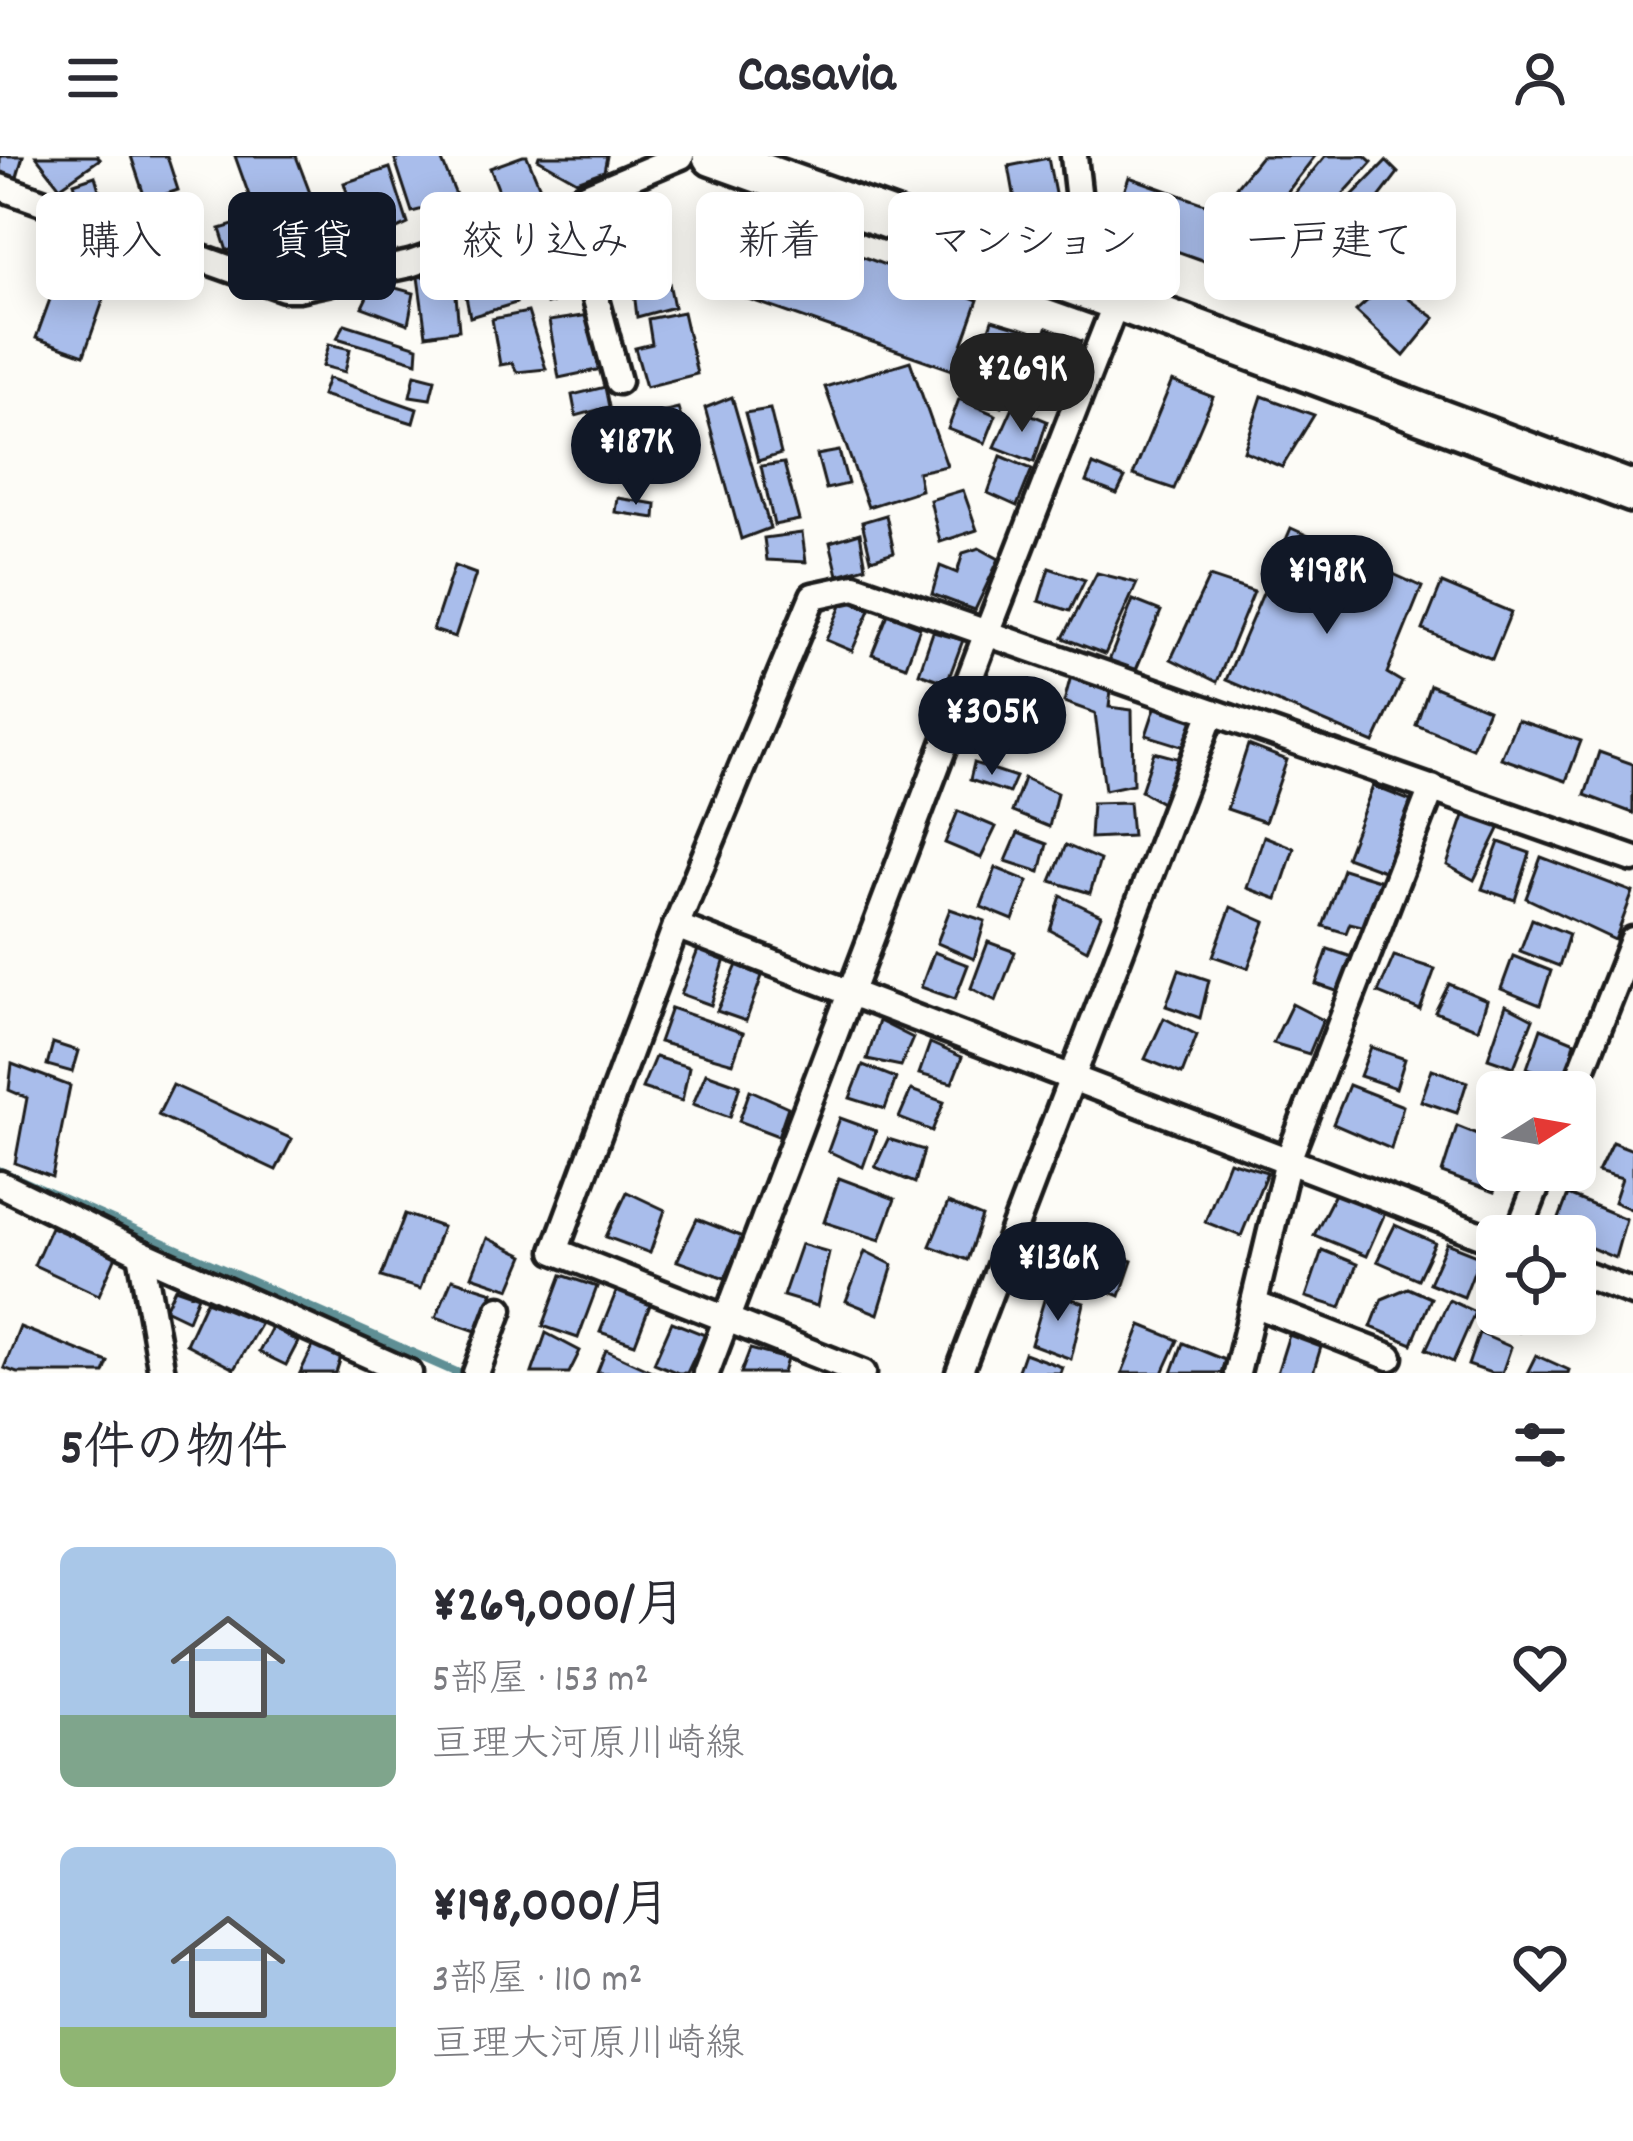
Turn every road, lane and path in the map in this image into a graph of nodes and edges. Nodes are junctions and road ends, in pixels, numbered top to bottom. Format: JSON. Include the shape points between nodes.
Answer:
{"nodes":[{"id":1,"x":681,"y":156,"type":"edge"},
{"id":2,"x":712,"y":156,"type":"edge"},
{"id":3,"x":1074,"y":156,"type":"edge"},
{"id":4,"x":786,"y":169,"type":"edge"},
{"id":5,"x":0,"y":187,"type":"edge"},
{"id":6,"x":594,"y":192,"type":"edge"},
{"id":7,"x":1078,"y":192,"type":"edge"},
{"id":8,"x":888,"y":209,"type":"edge"},
{"id":9,"x":420,"y":260,"type":"edge"},
{"id":10,"x":596,"y":300,"type":"edge"},
{"id":11,"x":1099,"y":300,"type":"edge"},
{"id":12,"x":1117,"y":300,"type":"edge"},
{"id":13,"x":618,"y":381,"type":"dead end"},
{"id":14,"x":1633,"y":491,"type":"edge"},
{"id":15,"x":987,"y":633,"type":"junction"},
{"id":16,"x":1212,"y":712,"type":"junction"},
{"id":17,"x":1432,"y":788,"type":"junction"},
{"id":18,"x":1633,"y":859,"type":"edge"},
{"id":19,"x":676,"y":926,"type":"junction"},
{"id":20,"x":1633,"y":940,"type":"edge"},
{"id":21,"x":850,"y":993,"type":"junction"},
{"id":22,"x":1581,"y":1071,"type":"edge"},
{"id":23,"x":1072,"y":1077,"type":"junction"},
{"id":24,"x":1288,"y":1160,"type":"junction"},
{"id":25,"x":0,"y":1184,"type":"edge"},
{"id":26,"x":1476,"y":1233,"type":"edge"},
{"id":27,"x":140,"y":1253,"type":"junction"},
{"id":28,"x":1596,"y":1279,"type":"edge"},
{"id":29,"x":1633,"y":1293,"type":"edge"},
{"id":30,"x":1254,"y":1304,"type":"junction"},
{"id":31,"x":500,"y":1309,"type":"dead end"},
{"id":32,"x":726,"y":1321,"type":"junction"},
{"id":33,"x":1390,"y":1358,"type":"dead end"},
{"id":34,"x":162,"y":1373,"type":"edge"},
{"id":35,"x":409,"y":1373,"type":"edge"},
{"id":36,"x":476,"y":1373,"type":"edge"},
{"id":37,"x":706,"y":1373,"type":"edge"},
{"id":38,"x":862,"y":1373,"type":"edge"},
{"id":39,"x":959,"y":1373,"type":"edge"},
{"id":40,"x":1237,"y":1373,"type":"edge"}],
"edges":[{"from":1,"to":6,"type":"street"},
{"from":2,"to":4,"type":"main road"},
{"from":3,"to":7,"type":"street"},
{"from":4,"to":8,"type":"main road"},
{"from":5,"to":9,"type":"street","via":[[284,288]]},
{"from":10,"to":13,"type":"street"},
{"from":11,"to":15,"type":"street"},
{"from":12,"to":14,"type":"main road"},
{"from":15,"to":16,"type":"street"},
{"from":15,"to":19,"type":"street","via":[[856,586],[813,596]]},
{"from":15,"to":21,"type":"street"},
{"from":16,"to":17,"type":"street"},
{"from":16,"to":23,"type":"street"},
{"from":17,"to":18,"type":"street"},
{"from":17,"to":24,"type":"street"},
{"from":19,"to":21,"type":"street"},
{"from":19,"to":32,"type":"street","via":[[555,1251]]},
{"from":20,"to":22,"type":"street"},
{"from":21,"to":23,"type":"street"},
{"from":21,"to":32,"type":"street"},
{"from":23,"to":24,"type":"street"},
{"from":23,"to":39,"type":"street"},
{"from":24,"to":26,"type":"street"},
{"from":24,"to":30,"type":"street"},
{"from":25,"to":27,"type":"street"},
{"from":27,"to":34,"type":"street"},
{"from":27,"to":35,"type":"street"},
{"from":28,"to":29,"type":"street"},
{"from":30,"to":33,"type":"street"},
{"from":30,"to":40,"type":"street"},
{"from":31,"to":36,"type":"street"},
{"from":32,"to":37,"type":"street"},
{"from":32,"to":38,"type":"street"}]}
